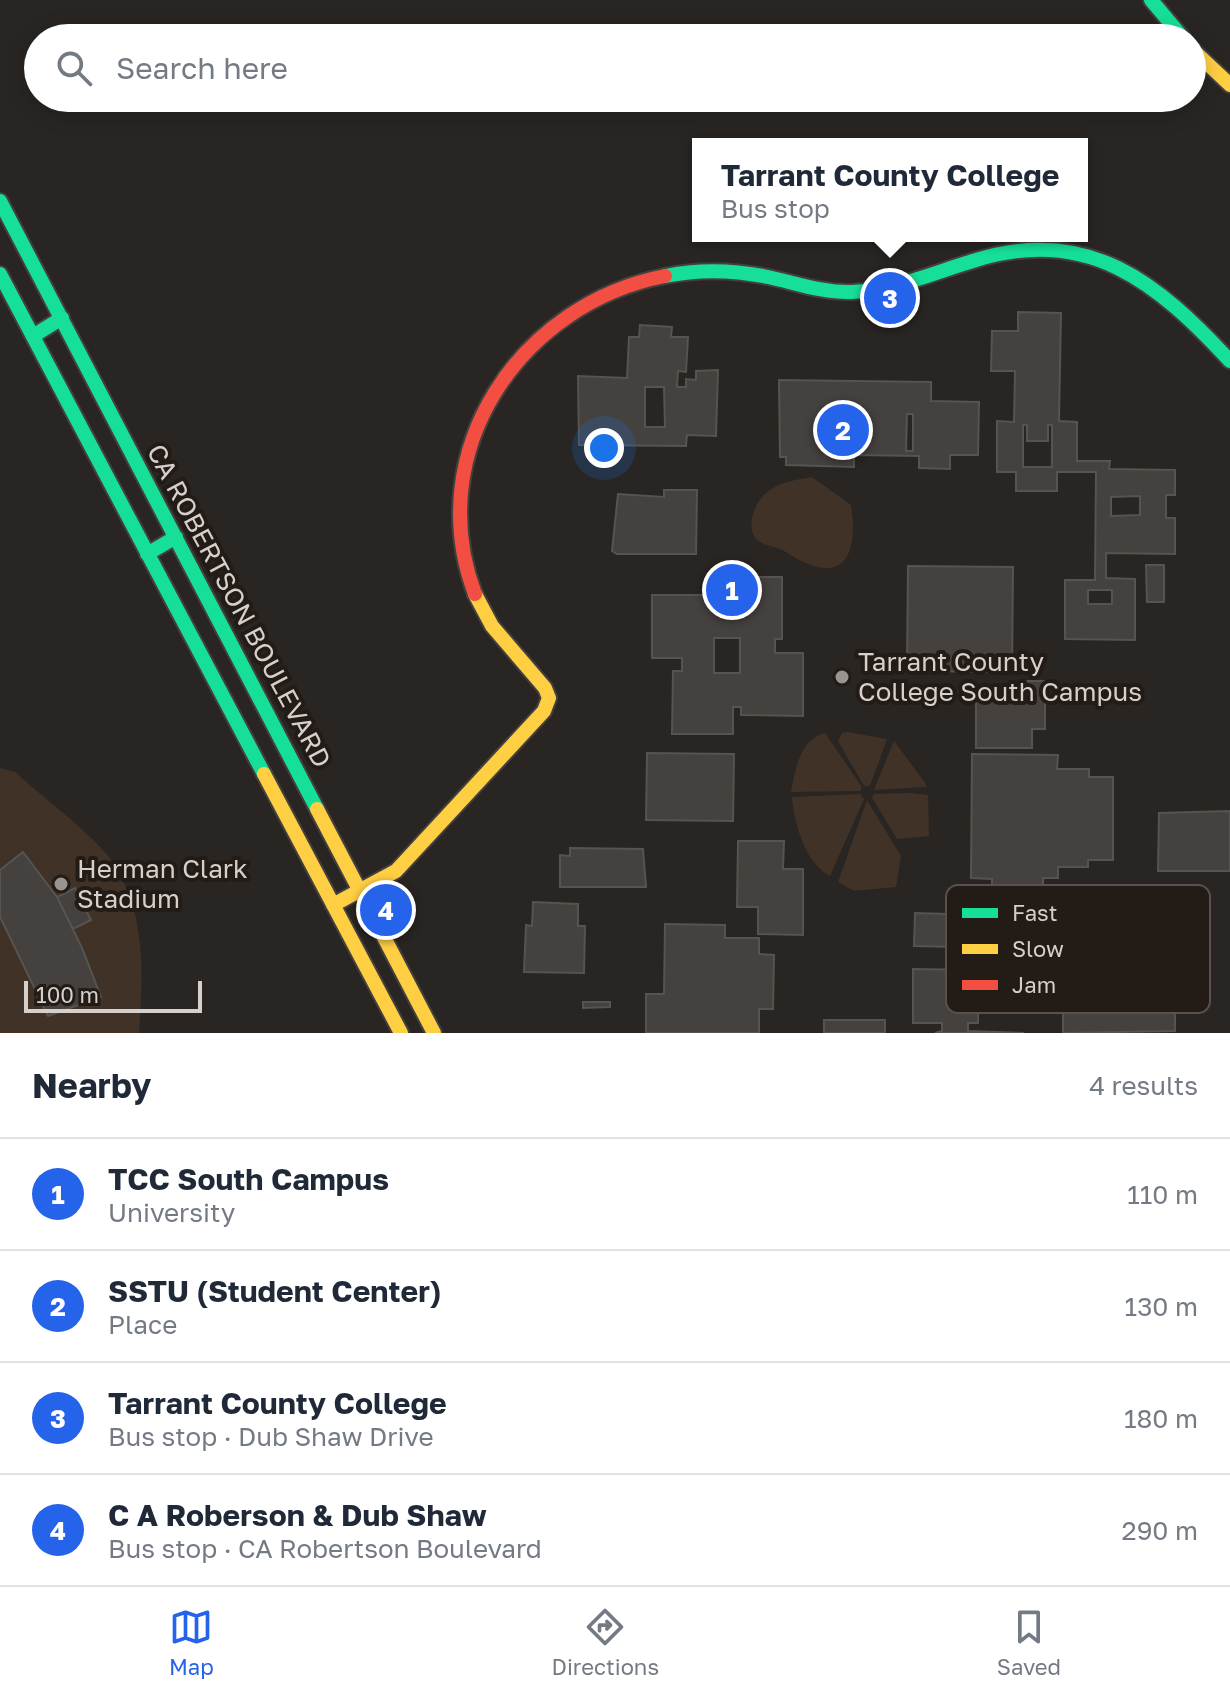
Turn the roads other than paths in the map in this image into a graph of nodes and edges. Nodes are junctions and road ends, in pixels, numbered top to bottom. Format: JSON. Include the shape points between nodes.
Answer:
{"nodes":[{"id":1,"x":1151,"y":0,"type":"edge"},
{"id":2,"x":1171,"y":24,"type":"edge"},
{"id":3,"x":1206,"y":62,"type":"edge"},
{"id":4,"x":1230,"y":85,"type":"edge"},
{"id":5,"x":0,"y":201,"type":"edge"},
{"id":6,"x":0,"y":274,"type":"edge"},
{"id":7,"x":62,"y":318,"type":"junction"},
{"id":8,"x":33,"y":336,"type":"junction"},
{"id":9,"x":1230,"y":361,"type":"edge"},
{"id":10,"x":176,"y":537,"type":"junction"},
{"id":11,"x":147,"y":554,"type":"junction"},
{"id":12,"x":361,"y":891,"type":"junction"},
{"id":13,"x":333,"y":905,"type":"junction"},
{"id":14,"x":401,"y":1033,"type":"edge"},
{"id":15,"x":434,"y":1033,"type":"edge"}],
"edges":[{"from":1,"to":2,"type":"street"},
{"from":3,"to":4,"type":"street"},
{"from":5,"to":7,"type":"street","name":"CA ROBERTSON BOULEVARD"},
{"from":6,"to":8,"type":"street"},
{"from":7,"to":8,"type":"street"},
{"from":7,"to":10,"type":"street","name":"CA ROBERTSON BOULEVARD"},
{"from":8,"to":11,"type":"street"},
{"from":9,"to":12,"type":"street","via":[[1179,305],[1145,279],[1103,261],[1037,249],[991,255],[898,286],[849,292],[736,273],[682,272],[612,290],[572,311],[520,356],[498,386],[475,430],[460,488],[465,565],[480,606],[543,681],[549,698],[544,711],[413,855]]},
{"from":10,"to":11,"type":"street"},
{"from":10,"to":12,"type":"street","name":"CA ROBERTSON BOULEVARD"},
{"from":11,"to":13,"type":"street"},
{"from":12,"to":13,"type":"street"},
{"from":12,"to":15,"type":"street","name":"CA ROBERTSON BOULEVARD"},
{"from":13,"to":14,"type":"street"}]}
